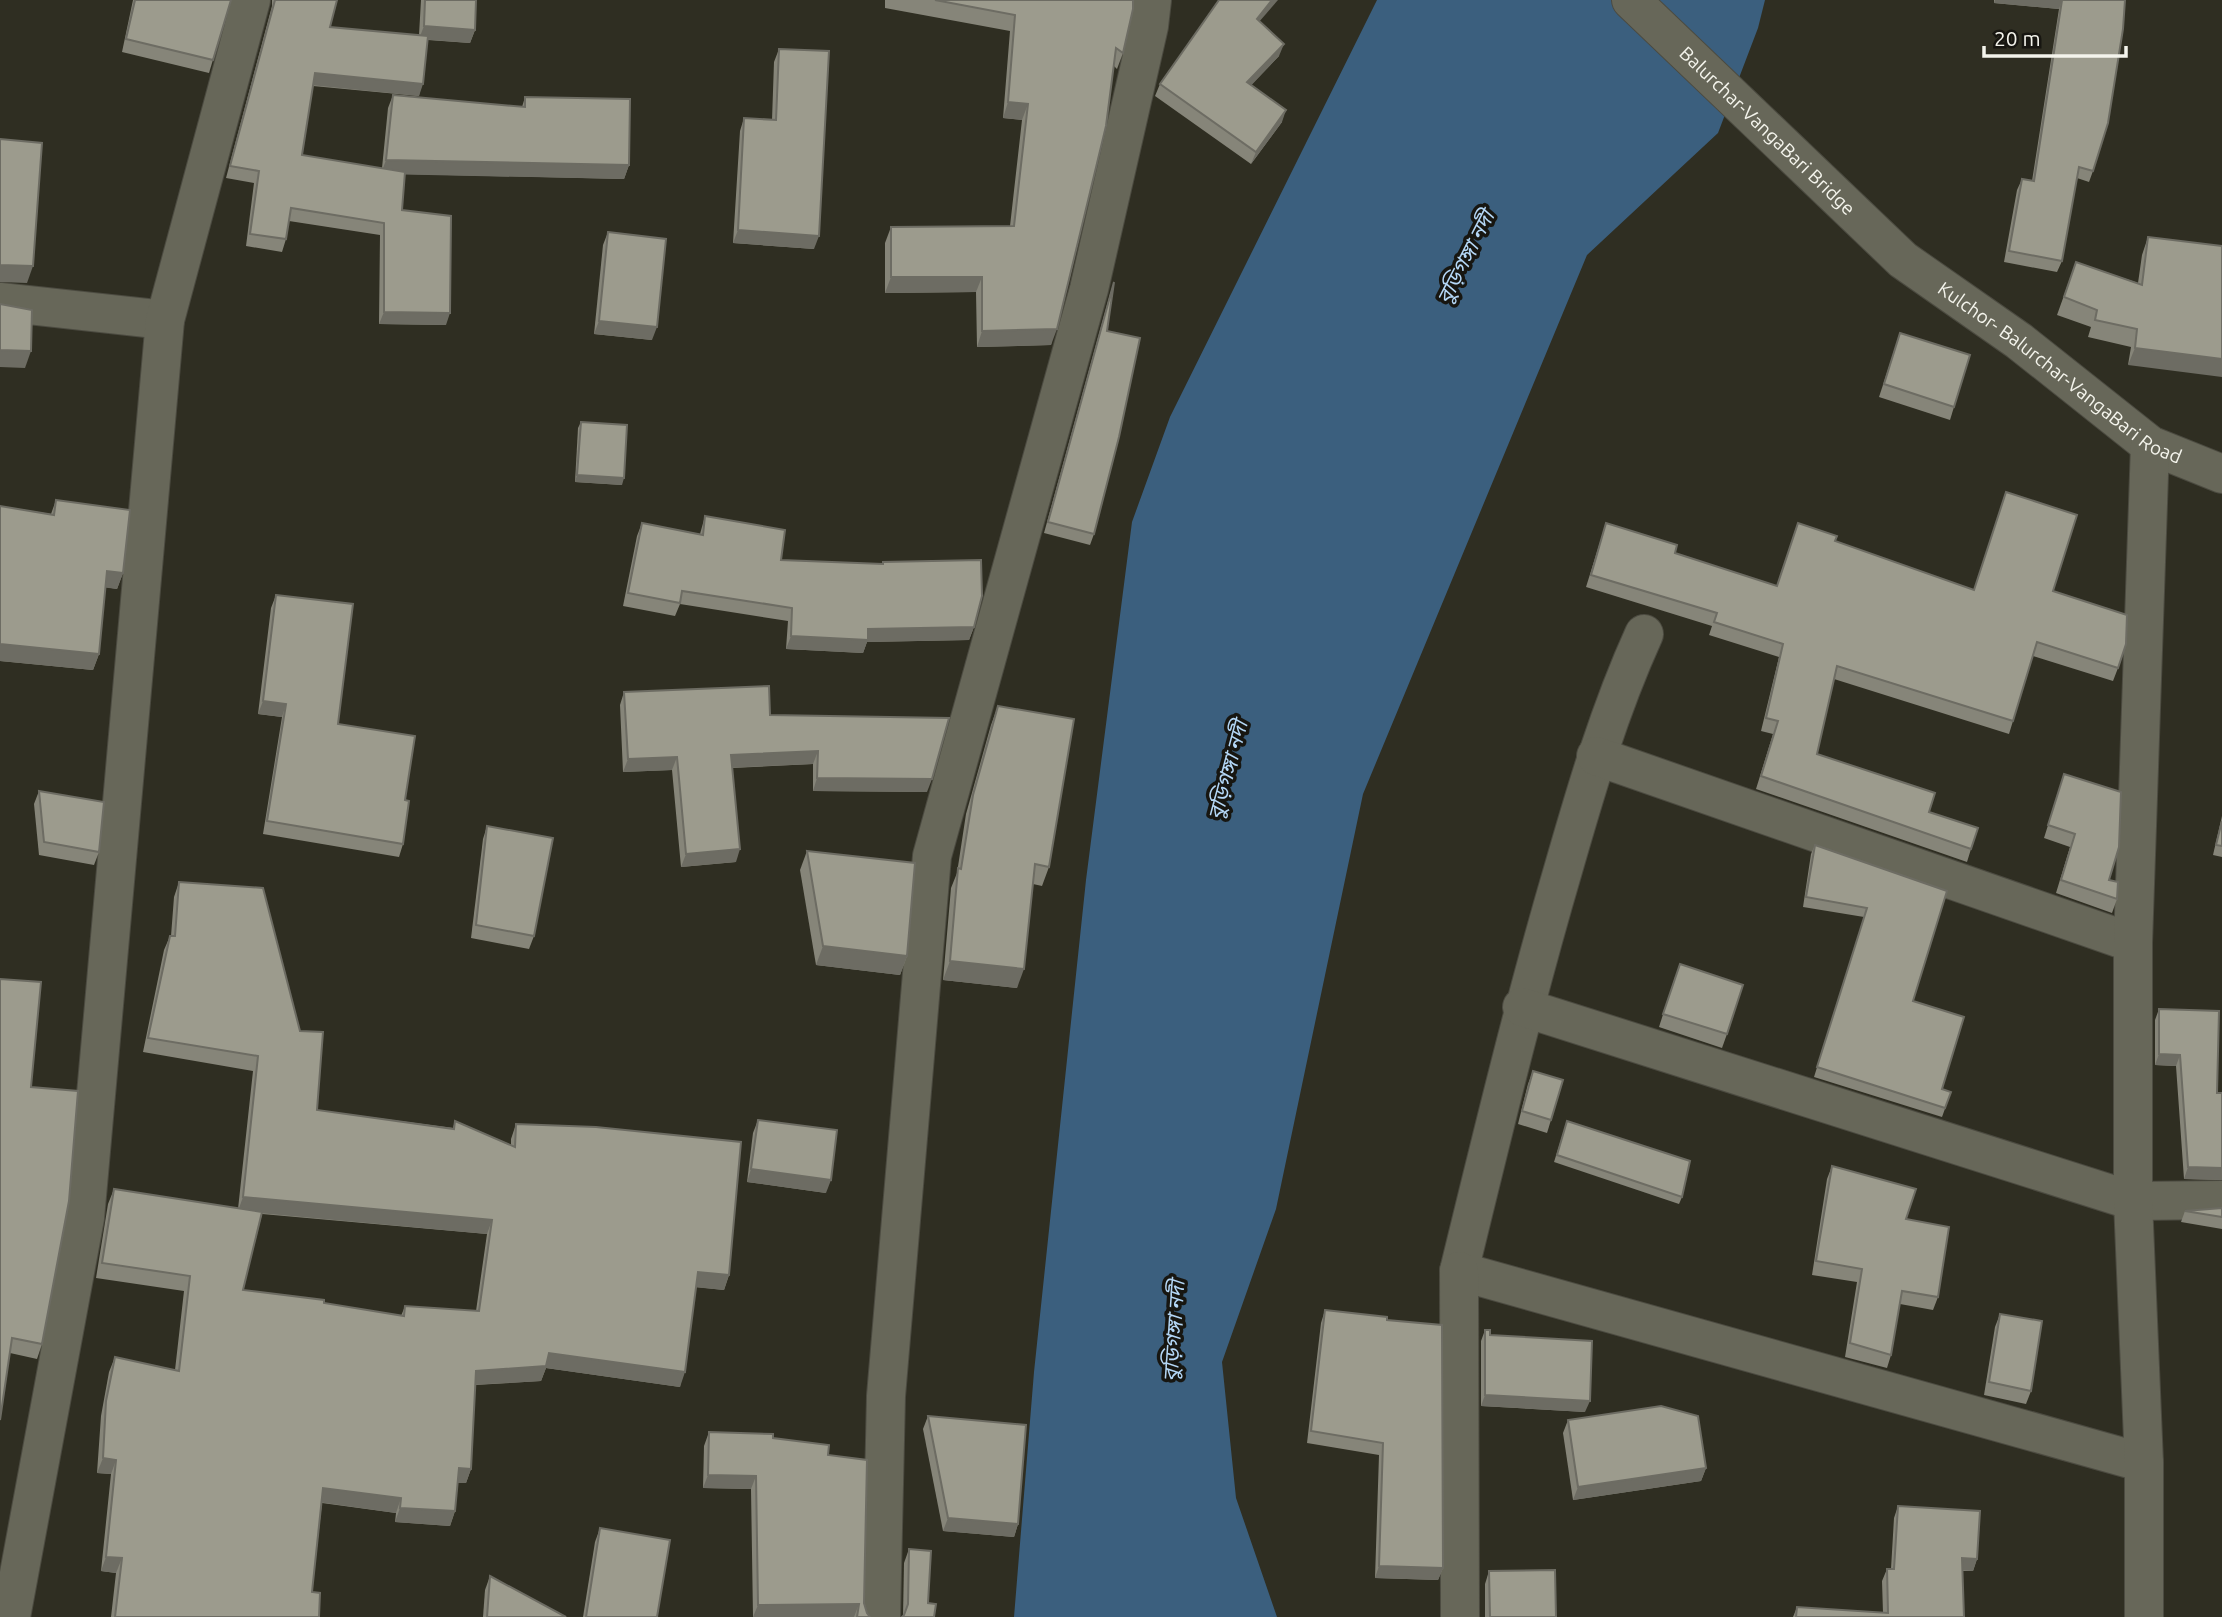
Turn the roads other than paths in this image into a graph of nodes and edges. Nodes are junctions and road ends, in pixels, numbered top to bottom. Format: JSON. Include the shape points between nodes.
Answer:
{"nodes":[{"id":1,"x":251,"y":0,"type":"edge"},
{"id":2,"x":1152,"y":0,"type":"edge"},
{"id":3,"x":1631,"y":0,"type":"edge"},
{"id":4,"x":1903,"y":260,"type":"joint"},
{"id":5,"x":0,"y":302,"type":"edge"},
{"id":6,"x":165,"y":320,"type":"junction"},
{"id":7,"x":2150,"y":445,"type":"junction"},
{"id":8,"x":2222,"y":474,"type":"edge"},
{"id":9,"x":1644,"y":634,"type":"dead end"},
{"id":10,"x":1596,"y":756,"type":"junction"},
{"id":11,"x":2133,"y":943,"type":"junction"},
{"id":12,"x":1522,"y":1007,"type":"junction"},
{"id":13,"x":2222,"y":1200,"type":"edge"},
{"id":14,"x":2133,"y":1201,"type":"junction"},
{"id":15,"x":1459,"y":1271,"type":"junction"},
{"id":16,"x":2144,"y":1463,"type":"junction"},
{"id":17,"x":11,"y":1617,"type":"edge"},
{"id":18,"x":881,"y":1617,"type":"edge"},
{"id":19,"x":1460,"y":1617,"type":"edge"},
{"id":20,"x":2144,"y":1617,"type":"edge"}],
"edges":[{"from":1,"to":6,"type":"street"},
{"from":2,"to":18,"type":"street","via":[[1089,289],[932,856],[886,1396]]},
{"from":3,"to":4,"type":"street","name":"Balurchar-VangaBari Bridge"},
{"from":4,"to":7,"type":"street","name":"Kulchor- Balurchar-VangaBari Road","via":[[2020,341]]},
{"from":5,"to":6,"type":"street"},
{"from":6,"to":17,"type":"street","via":[[85,1218]]},
{"from":7,"to":8,"type":"street","name":"Kulchor- Balurchar-VangaBari Road"},
{"from":7,"to":11,"type":"street"},
{"from":9,"to":10,"type":"street"},
{"from":10,"to":11,"type":"street"},
{"from":10,"to":12,"type":"street"},
{"from":11,"to":14,"type":"street"},
{"from":12,"to":14,"type":"street"},
{"from":12,"to":15,"type":"street"},
{"from":13,"to":14,"type":"street"},
{"from":14,"to":16,"type":"street"},
{"from":15,"to":16,"type":"street"},
{"from":15,"to":19,"type":"street"},
{"from":16,"to":20,"type":"street"}]}
